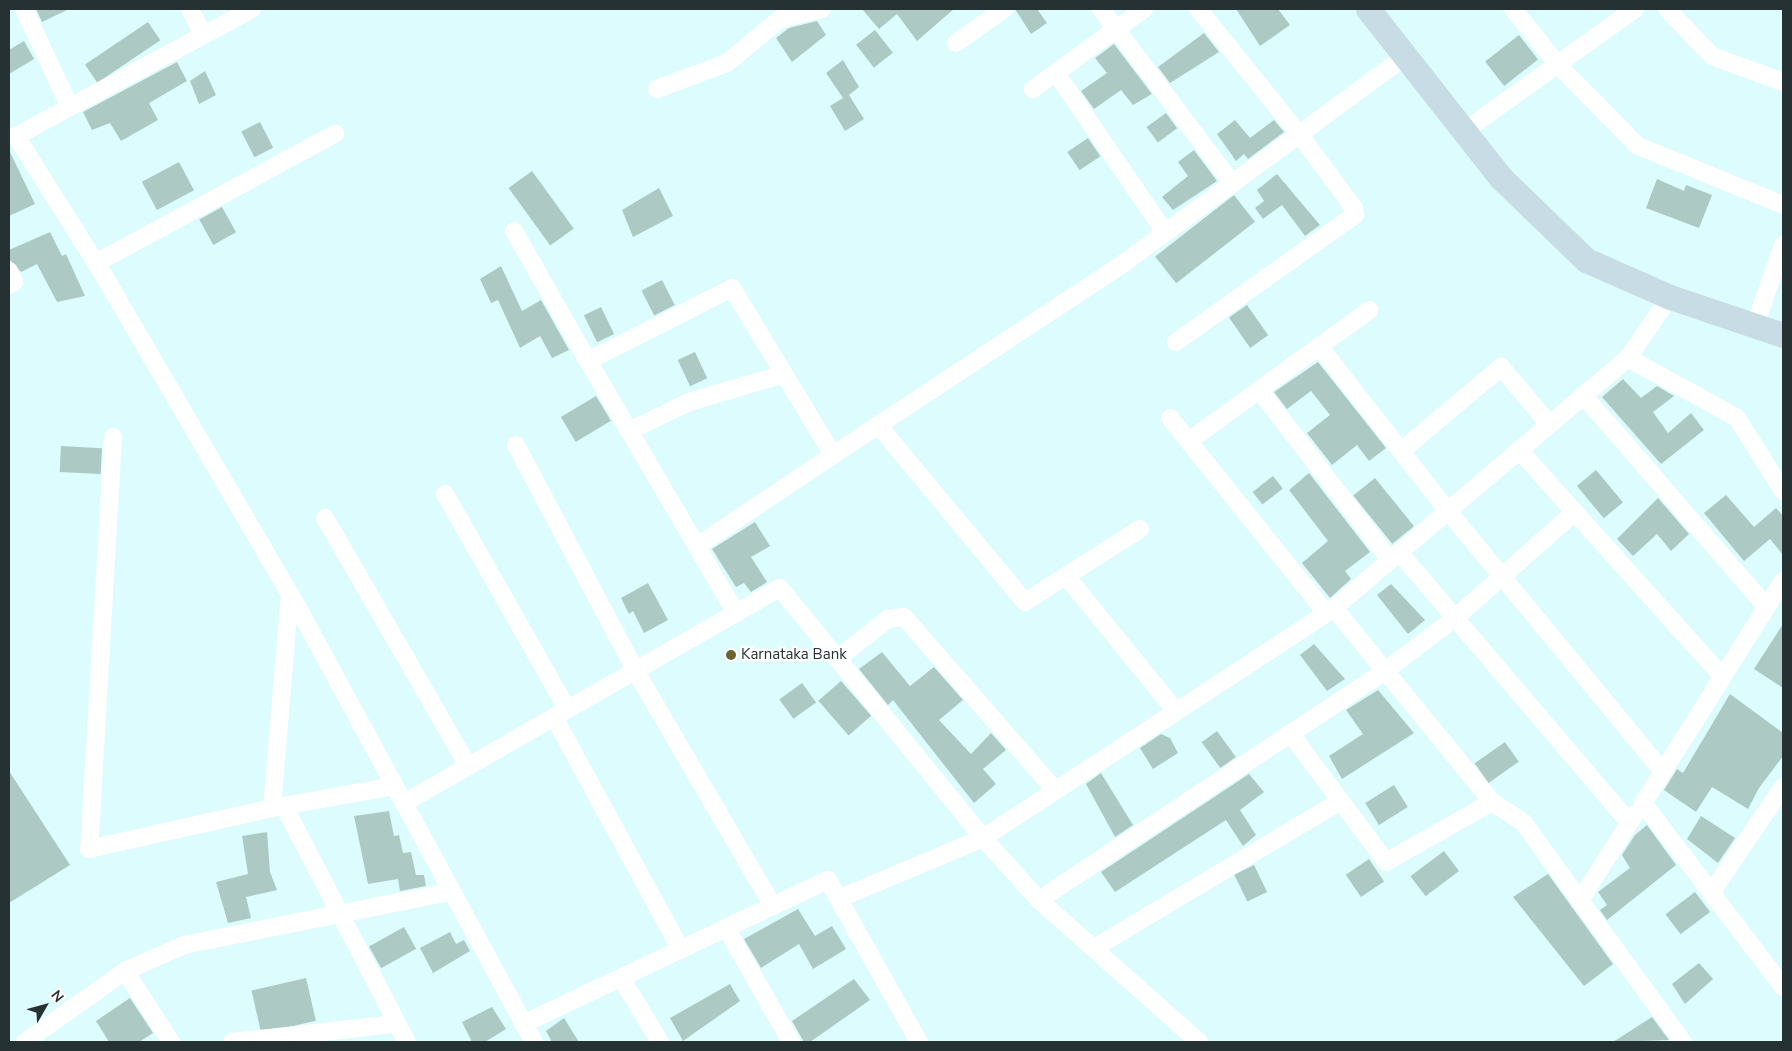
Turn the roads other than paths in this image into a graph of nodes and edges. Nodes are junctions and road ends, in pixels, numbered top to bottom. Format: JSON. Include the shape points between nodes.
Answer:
{"nodes":[{"id":1,"x":24,"y":9,"type":"edge"},
{"id":2,"x":190,"y":9,"type":"edge"},
{"id":3,"x":252,"y":9,"type":"edge"},
{"id":4,"x":822,"y":9,"type":"edge"},
{"id":5,"x":1004,"y":9,"type":"edge"},
{"id":6,"x":1101,"y":9,"type":"edge"},
{"id":7,"x":1144,"y":9,"type":"edge"},
{"id":8,"x":1198,"y":9,"type":"edge"},
{"id":9,"x":1368,"y":9,"type":"edge"},
{"id":10,"x":1514,"y":9,"type":"edge"},
{"id":11,"x":1635,"y":9,"type":"edge"},
{"id":12,"x":1667,"y":9,"type":"edge"},
{"id":13,"x":1116,"y":28,"type":"junction"},
{"id":14,"x":203,"y":35,"type":"junction"},
{"id":15,"x":956,"y":44,"type":"dead end"},
{"id":16,"x":1406,"y":56,"type":"junction"},
{"id":17,"x":1557,"y":64,"type":"junction"},
{"id":18,"x":1056,"y":73,"type":"junction"},
{"id":19,"x":1783,"y":82,"type":"edge"},
{"id":20,"x":657,"y":89,"type":"dead end"},
{"id":21,"x":1034,"y":89,"type":"dead end"},
{"id":22,"x":70,"y":107,"type":"junction"},
{"id":23,"x":1463,"y":132,"type":"junction"},
{"id":24,"x":335,"y":134,"type":"dead end"},
{"id":25,"x":1299,"y":134,"type":"junction"},
{"id":26,"x":1232,"y":183,"type":"junction"},
{"id":27,"x":1783,"y":205,"type":"edge"},
{"id":28,"x":514,"y":231,"type":"dead end"},
{"id":29,"x":1165,"y":232,"type":"junction"},
{"id":30,"x":1783,"y":245,"type":"edge"},
{"id":31,"x":96,"y":263,"type":"junction"},
{"id":32,"x":9,"y":271,"type":"edge"},
{"id":33,"x":9,"y":284,"type":"edge"},
{"id":34,"x":1670,"y":297,"type":"junction"},
{"id":35,"x":1369,"y":310,"type":"dead end"},
{"id":36,"x":1755,"y":325,"type":"junction"},
{"id":37,"x":1783,"y":335,"type":"edge"},
{"id":38,"x":1176,"y":342,"type":"dead end"},
{"id":39,"x":1320,"y":346,"type":"junction"},
{"id":40,"x":1628,"y":358,"type":"junction"},
{"id":41,"x":588,"y":361,"type":"junction"},
{"id":42,"x":784,"y":374,"type":"junction"},
{"id":43,"x":1260,"y":391,"type":"junction"},
{"id":44,"x":1583,"y":396,"type":"junction"},
{"id":45,"x":1170,"y":418,"type":"dead end"},
{"id":46,"x":1549,"y":424,"type":"junction"},
{"id":47,"x":878,"y":425,"type":"junction"},
{"id":48,"x":630,"y":431,"type":"junction"},
{"id":49,"x":113,"y":437,"type":"dead end"},
{"id":50,"x":1190,"y":442,"type":"junction"},
{"id":51,"x":516,"y":445,"type":"dead end"},
{"id":52,"x":1519,"y":450,"type":"junction"},
{"id":53,"x":1401,"y":451,"type":"junction"},
{"id":54,"x":834,"y":455,"type":"junction"},
{"id":55,"x":1783,"y":492,"type":"edge"},
{"id":56,"x":445,"y":494,"type":"dead end"},
{"id":57,"x":1448,"y":510,"type":"junction"},
{"id":58,"x":1575,"y":512,"type":"junction"},
{"id":59,"x":325,"y":518,"type":"dead end"},
{"id":60,"x":1140,"y":530,"type":"dead end"},
{"id":61,"x":697,"y":546,"type":"junction"},
{"id":62,"x":1395,"y":556,"type":"junction"},
{"id":63,"x":1066,"y":576,"type":"junction"},
{"id":64,"x":1503,"y":577,"type":"junction"},
{"id":65,"x":1783,"y":580,"type":"edge"},
{"id":66,"x":290,"y":594,"type":"junction"},
{"id":67,"x":1765,"y":605,"type":"junction"},
{"id":68,"x":1330,"y":610,"type":"junction"},
{"id":69,"x":736,"y":613,"type":"junction"},
{"id":70,"x":1456,"y":618,"type":"junction"},
{"id":71,"x":837,"y":659,"type":"junction"},
{"id":72,"x":635,"y":670,"type":"junction"},
{"id":73,"x":1385,"y":671,"type":"junction"},
{"id":74,"x":1722,"y":676,"type":"junction"},
{"id":75,"x":1174,"y":710,"type":"junction"},
{"id":76,"x":561,"y":713,"type":"junction"},
{"id":77,"x":1290,"y":734,"type":"junction"},
{"id":78,"x":468,"y":766,"type":"junction"},
{"id":79,"x":1662,"y":771,"type":"junction"},
{"id":80,"x":394,"y":786,"type":"junction"},
{"id":81,"x":1783,"y":787,"type":"edge"},
{"id":82,"x":1054,"y":789,"type":"junction"},
{"id":83,"x":1341,"y":801,"type":"junction"},
{"id":84,"x":1492,"y":802,"type":"junction"},
{"id":85,"x":404,"y":803,"type":"junction"},
{"id":86,"x":1642,"y":803,"type":"junction"},
{"id":87,"x":278,"y":807,"type":"junction"},
{"id":88,"x":1629,"y":822,"type":"junction"},
{"id":89,"x":983,"y":838,"type":"junction"},
{"id":90,"x":450,"y":892,"type":"junction"},
{"id":91,"x":1711,"y":893,"type":"junction"},
{"id":92,"x":838,"y":899,"type":"junction"},
{"id":93,"x":1581,"y":899,"type":"junction"},
{"id":94,"x":1039,"y":900,"type":"junction"},
{"id":95,"x":773,"y":906,"type":"junction"},
{"id":96,"x":340,"y":915,"type":"junction"},
{"id":97,"x":726,"y":928,"type":"junction"},
{"id":98,"x":1094,"y":948,"type":"junction"},
{"id":99,"x":680,"y":950,"type":"junction"},
{"id":100,"x":125,"y":971,"type":"junction"},
{"id":101,"x":621,"y":978,"type":"junction"},
{"id":102,"x":1783,"y":987,"type":"edge"},
{"id":103,"x":396,"y":1024,"type":"junction"},
{"id":104,"x":523,"y":1024,"type":"junction"},
{"id":105,"x":284,"y":1040,"type":"edge"},
{"id":106,"x":25,"y":1042,"type":"edge"},
{"id":107,"x":171,"y":1042,"type":"edge"},
{"id":108,"x":232,"y":1042,"type":"edge"},
{"id":109,"x":407,"y":1042,"type":"edge"},
{"id":110,"x":534,"y":1042,"type":"edge"},
{"id":111,"x":660,"y":1042,"type":"edge"},
{"id":112,"x":791,"y":1042,"type":"edge"},
{"id":113,"x":919,"y":1042,"type":"edge"},
{"id":114,"x":1200,"y":1042,"type":"edge"},
{"id":115,"x":1683,"y":1042,"type":"edge"}],
"edges":[{"from":1,"to":22,"type":"street"},
{"from":2,"to":14,"type":"street"},
{"from":3,"to":14,"type":"street"},
{"from":4,"to":20,"type":"street","via":[[780,19],[727,63]]},
{"from":5,"to":15,"type":"street"},
{"from":6,"to":13,"type":"street"},
{"from":7,"to":13,"type":"street"},
{"from":8,"to":25,"type":"street"},
{"from":9,"to":16,"type":"street"},
{"from":10,"to":17,"type":"street"},
{"from":11,"to":17,"type":"street"},
{"from":12,"to":19,"type":"street","via":[[1712,56]]},
{"from":13,"to":18,"type":"street"},
{"from":13,"to":26,"type":"street"},
{"from":14,"to":22,"type":"street"},
{"from":16,"to":23,"type":"street"},
{"from":16,"to":25,"type":"street"},
{"from":17,"to":23,"type":"street"},
{"from":17,"to":27,"type":"street","via":[[1638,146]]},
{"from":18,"to":21,"type":"street"},
{"from":18,"to":29,"type":"street"},
{"from":22,"to":31,"type":"street","via":[[16,136]]},
{"from":23,"to":34,"type":"street","via":[[1534,213],[1586,260]]},
{"from":24,"to":31,"type":"street"},
{"from":25,"to":26,"type":"street"},
{"from":25,"to":38,"type":"street","via":[[1354,208],[1355,215]]},
{"from":26,"to":29,"type":"street"},
{"from":28,"to":41,"type":"street"},
{"from":29,"to":47,"type":"street"},
{"from":30,"to":36,"type":"street"},
{"from":31,"to":66,"type":"street"},
{"from":32,"to":33,"type":"street","via":[[14,282]]},
{"from":34,"to":36,"type":"street"},
{"from":34,"to":40,"type":"street"},
{"from":35,"to":39,"type":"street"},
{"from":36,"to":37,"type":"street"},
{"from":39,"to":43,"type":"street"},
{"from":39,"to":53,"type":"street"},
{"from":40,"to":44,"type":"street"},
{"from":40,"to":55,"type":"street","via":[[1737,418]]},
{"from":41,"to":42,"type":"street","via":[[732,288]]},
{"from":41,"to":48,"type":"street"},
{"from":42,"to":48,"type":"street","via":[[689,402]]},
{"from":42,"to":54,"type":"street"},
{"from":43,"to":50,"type":"street"},
{"from":43,"to":62,"type":"street"},
{"from":44,"to":46,"type":"street"},
{"from":44,"to":67,"type":"street"},
{"from":45,"to":50,"type":"street"},
{"from":46,"to":52,"type":"street"},
{"from":46,"to":53,"type":"street","via":[[1501,366]]},
{"from":47,"to":54,"type":"street"},
{"from":47,"to":63,"type":"street","via":[[1026,602]]},
{"from":48,"to":61,"type":"street"},
{"from":49,"to":87,"type":"street","via":[[89,849]]},
{"from":50,"to":68,"type":"street"},
{"from":51,"to":72,"type":"street"},
{"from":52,"to":57,"type":"street"},
{"from":52,"to":58,"type":"street"},
{"from":53,"to":57,"type":"street"},
{"from":54,"to":61,"type":"street"},
{"from":56,"to":76,"type":"street"},
{"from":57,"to":62,"type":"street"},
{"from":57,"to":64,"type":"street"},
{"from":58,"to":64,"type":"street"},
{"from":58,"to":74,"type":"street"},
{"from":59,"to":78,"type":"street"},
{"from":60,"to":63,"type":"street"},
{"from":61,"to":69,"type":"street"},
{"from":62,"to":68,"type":"street"},
{"from":62,"to":70,"type":"street"},
{"from":63,"to":75,"type":"street"},
{"from":64,"to":70,"type":"street"},
{"from":64,"to":79,"type":"street"},
{"from":65,"to":67,"type":"street"},
{"from":66,"to":80,"type":"street"},
{"from":66,"to":87,"type":"street"},
{"from":67,"to":74,"type":"street"},
{"from":68,"to":73,"type":"street"},
{"from":68,"to":75,"type":"street"},
{"from":69,"to":71,"type":"street","via":[[780,588]]},
{"from":69,"to":72,"type":"street"},
{"from":70,"to":73,"type":"street"},
{"from":70,"to":88,"type":"street"},
{"from":71,"to":82,"type":"street","via":[[888,619],[904,617],[913,622]]},
{"from":71,"to":89,"type":"street"},
{"from":72,"to":76,"type":"street"},
{"from":72,"to":95,"type":"street"},
{"from":73,"to":77,"type":"street"},
{"from":73,"to":84,"type":"street"},
{"from":74,"to":79,"type":"street"},
{"from":75,"to":82,"type":"street"},
{"from":76,"to":78,"type":"street"},
{"from":76,"to":99,"type":"street"},
{"from":77,"to":83,"type":"street"},
{"from":77,"to":94,"type":"street"},
{"from":78,"to":85,"type":"street"},
{"from":79,"to":86,"type":"street"},
{"from":80,"to":85,"type":"street"},
{"from":80,"to":87,"type":"street"},
{"from":81,"to":91,"type":"street"},
{"from":82,"to":89,"type":"street"},
{"from":83,"to":84,"type":"street","via":[[1386,862]]},
{"from":83,"to":98,"type":"street"},
{"from":84,"to":93,"type":"street","via":[[1523,822]]},
{"from":85,"to":90,"type":"street"},
{"from":86,"to":88,"type":"street"},
{"from":86,"to":91,"type":"street"},
{"from":87,"to":96,"type":"street"},
{"from":88,"to":93,"type":"street"},
{"from":89,"to":92,"type":"street"},
{"from":89,"to":94,"type":"street"},
{"from":90,"to":96,"type":"street"},
{"from":90,"to":104,"type":"street"},
{"from":91,"to":102,"type":"street"},
{"from":92,"to":95,"type":"street","via":[[828,880]]},
{"from":92,"to":113,"type":"street"},
{"from":93,"to":115,"type":"street"},
{"from":94,"to":98,"type":"street"},
{"from":95,"to":97,"type":"street"},
{"from":96,"to":100,"type":"street","via":[[199,940]]},
{"from":96,"to":103,"type":"street"},
{"from":97,"to":99,"type":"street"},
{"from":97,"to":112,"type":"street"},
{"from":98,"to":114,"type":"street"},
{"from":99,"to":101,"type":"street"},
{"from":100,"to":106,"type":"street"},
{"from":100,"to":107,"type":"street"},
{"from":101,"to":104,"type":"street"},
{"from":101,"to":111,"type":"street"},
{"from":103,"to":105,"type":"street"},
{"from":103,"to":109,"type":"street"},
{"from":104,"to":110,"type":"street"},
{"from":105,"to":108,"type":"street"}]}
